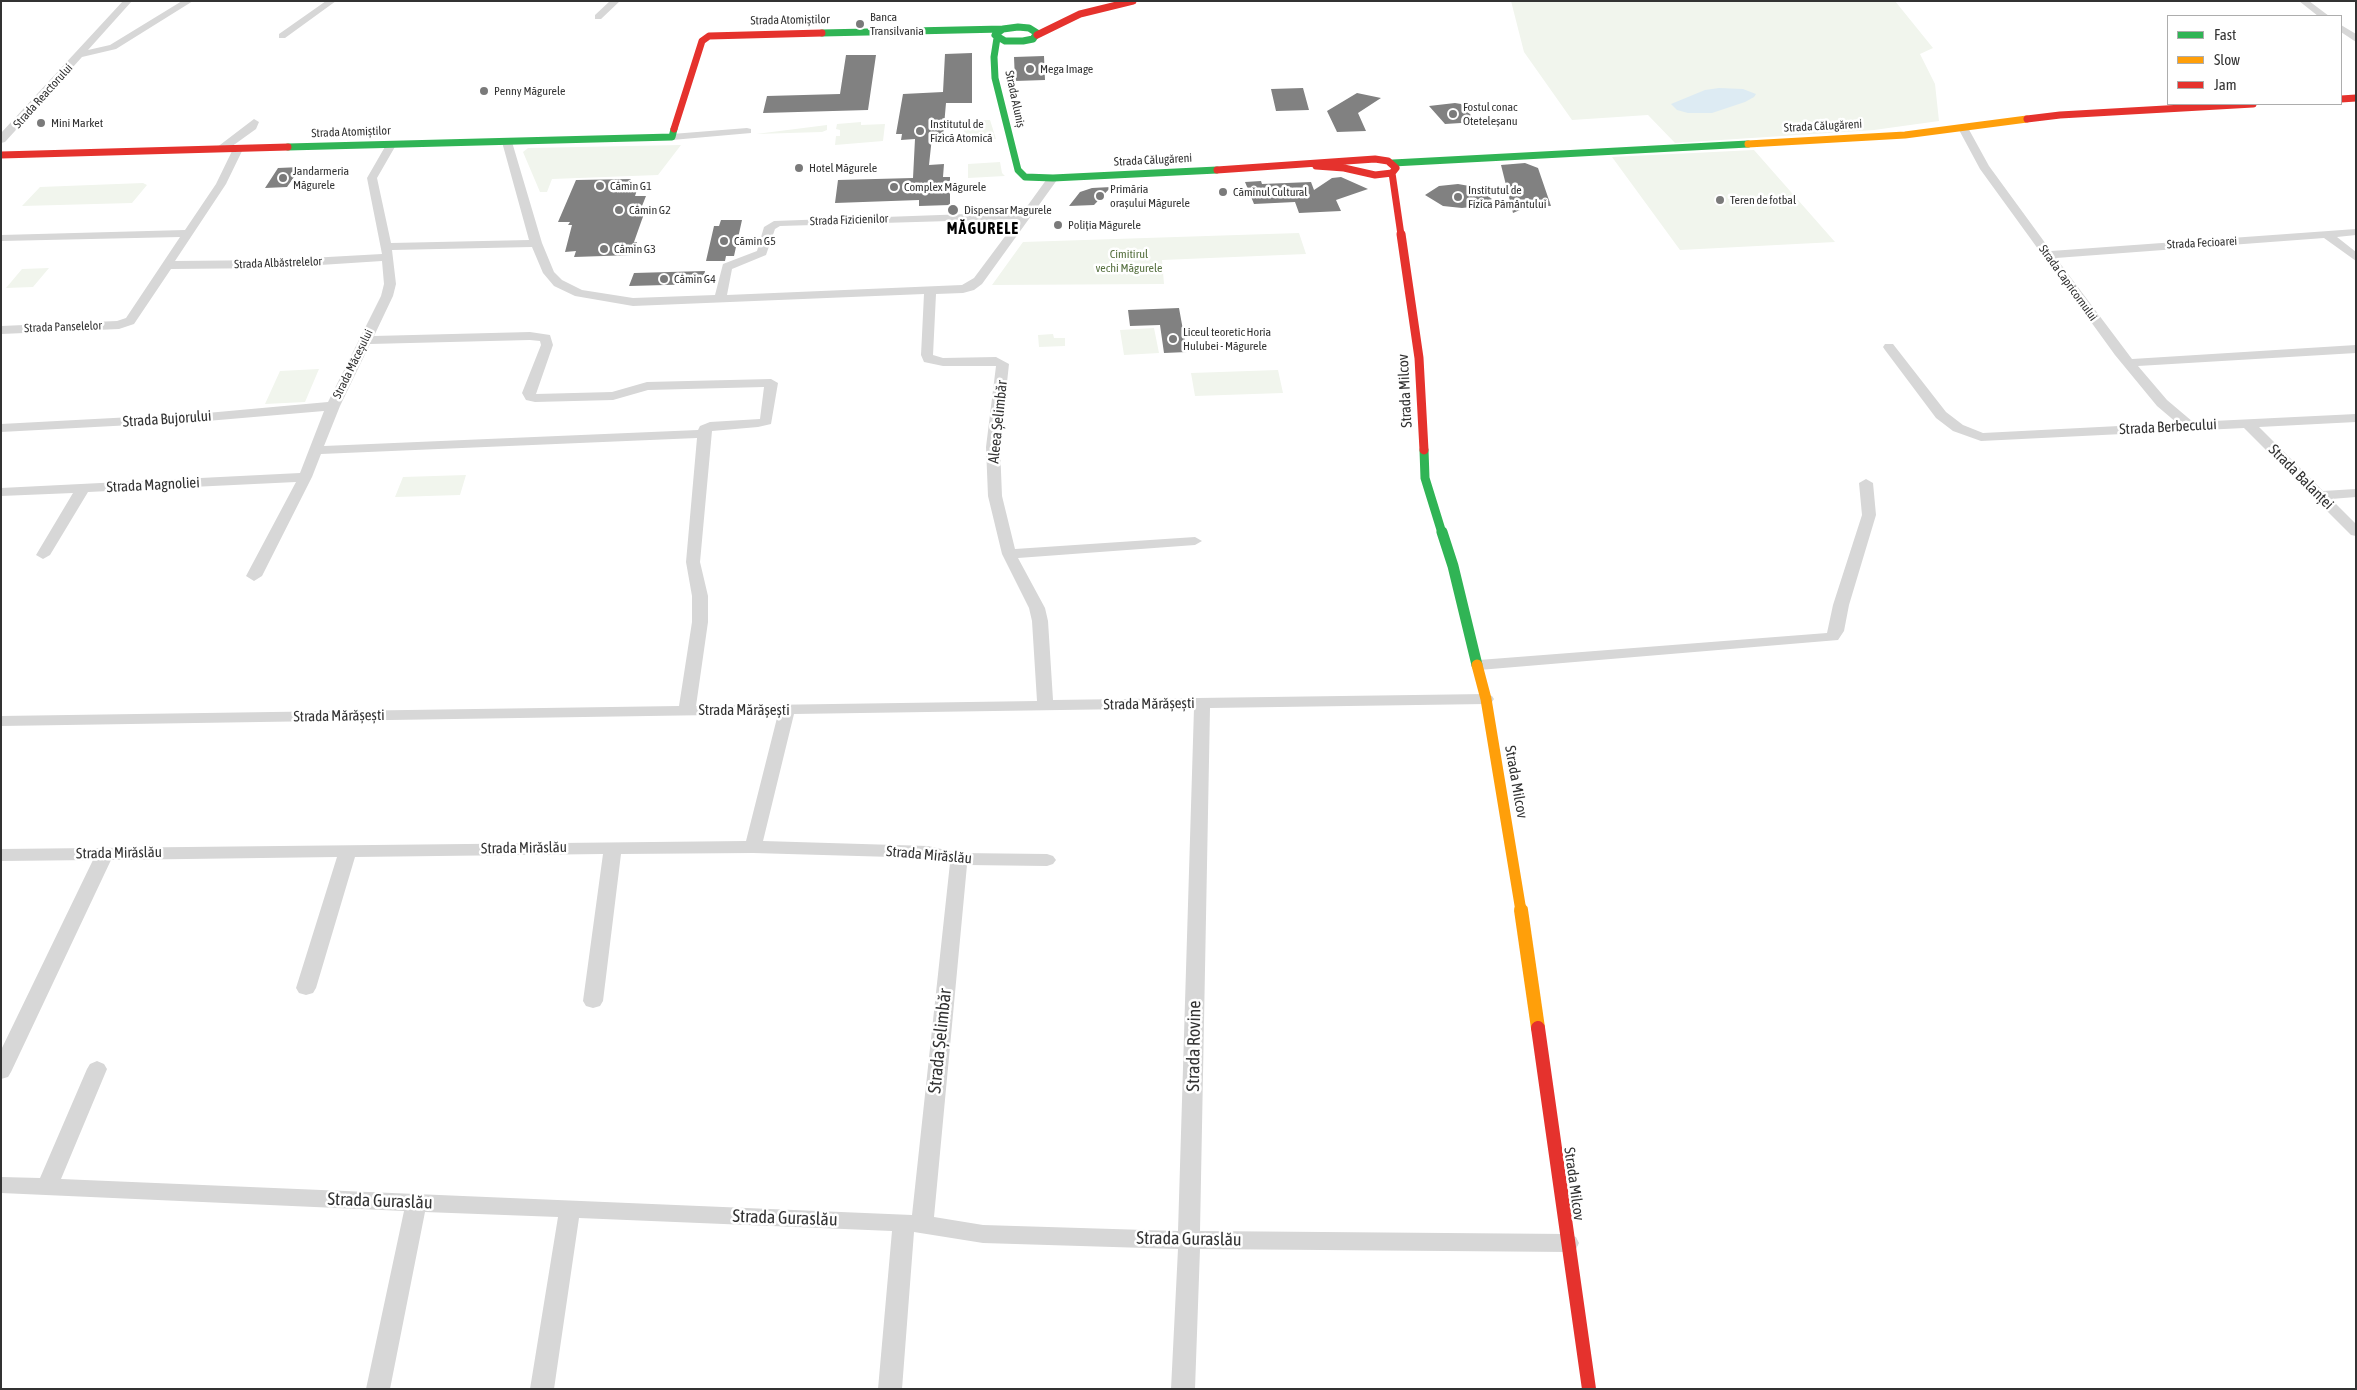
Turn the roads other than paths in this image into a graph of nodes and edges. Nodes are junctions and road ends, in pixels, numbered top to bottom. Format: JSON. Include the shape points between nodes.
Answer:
{"nodes":[{"id":1,"x":128,"y":1,"type":"edge"},
{"id":2,"x":188,"y":1,"type":"edge"},
{"id":3,"x":332,"y":1,"type":"edge"},
{"id":4,"x":616,"y":1,"type":"edge"},
{"id":5,"x":1133,"y":1,"type":"edge"},
{"id":6,"x":2303,"y":1,"type":"edge"},
{"id":7,"x":2323,"y":15,"type":"edge"},
{"id":8,"x":598,"y":17,"type":"dead end"},
{"id":9,"x":1058,"y":23,"type":"junction"},
{"id":10,"x":1022,"y":27,"type":"junction"},
{"id":11,"x":2342,"y":29,"type":"edge"},
{"id":12,"x":999,"y":33,"type":"junction"},
{"id":13,"x":1037,"y":35,"type":"junction"},
{"id":14,"x":282,"y":36,"type":"dead end"},
{"id":15,"x":2356,"y":39,"type":"edge"},
{"id":16,"x":1018,"y":42,"type":"junction"},
{"id":17,"x":80,"y":55,"type":"junction"},
{"id":18,"x":994,"y":57,"type":"junction"},
{"id":19,"x":2356,"y":98,"type":"edge"},
{"id":20,"x":2342,"y":99,"type":"edge"},
{"id":21,"x":2233,"y":105,"type":"edge"},
{"id":22,"x":254,"y":122,"type":"dead end"},
{"id":23,"x":1963,"y":128,"type":"junction"},
{"id":24,"x":746,"y":132,"type":"dead end"},
{"id":25,"x":672,"y":137,"type":"junction"},
{"id":26,"x":507,"y":142,"type":"junction"},
{"id":27,"x":391,"y":145,"type":"junction"},
{"id":28,"x":3,"y":147,"type":"edge"},
{"id":29,"x":1012,"y":147,"type":"joint"},
{"id":30,"x":220,"y":150,"type":"junction"},
{"id":31,"x":238,"y":150,"type":"junction"},
{"id":32,"x":1361,"y":166,"type":"junction"},
{"id":33,"x":1392,"y":168,"type":"junction"},
{"id":34,"x":1375,"y":175,"type":"junction"},
{"id":35,"x":1053,"y":178,"type":"junction"},
{"id":36,"x":1393,"y":187,"type":"junction"},
{"id":37,"x":1027,"y":215,"type":"junction"},
{"id":38,"x":2356,"y":232,"type":"edge"},
{"id":39,"x":189,"y":233,"type":"junction"},
{"id":40,"x":2328,"y":235,"type":"junction"},
{"id":41,"x":1,"y":238,"type":"edge"},
{"id":42,"x":536,"y":243,"type":"junction"},
{"id":43,"x":388,"y":252,"type":"junction"},
{"id":44,"x":2048,"y":254,"type":"junction"},
{"id":45,"x":2356,"y":258,"type":"edge"},
{"id":46,"x":167,"y":265,"type":"junction"},
{"id":47,"x":930,"y":291,"type":"junction"},
{"id":48,"x":720,"y":300,"type":"junction"},
{"id":49,"x":1,"y":330,"type":"edge"},
{"id":50,"x":364,"y":340,"type":"junction"},
{"id":51,"x":1889,"y":347,"type":"dead end"},
{"id":52,"x":2356,"y":349,"type":"edge"},
{"id":53,"x":2128,"y":363,"type":"junction"},
{"id":54,"x":333,"y":406,"type":"junction"},
{"id":55,"x":2171,"y":411,"type":"junction"},
{"id":56,"x":2356,"y":418,"type":"edge"},
{"id":57,"x":2248,"y":423,"type":"junction"},
{"id":58,"x":2189,"y":426,"type":"junction"},
{"id":59,"x":1,"y":428,"type":"edge"},
{"id":60,"x":2150,"y":428,"type":"junction"},
{"id":61,"x":704,"y":434,"type":"junction"},
{"id":62,"x":316,"y":450,"type":"junction"},
{"id":63,"x":305,"y":477,"type":"junction"},
{"id":64,"x":1866,"y":483,"type":"dead end"},
{"id":65,"x":83,"y":488,"type":"junction"},
{"id":66,"x":1,"y":492,"type":"edge"},
{"id":67,"x":2356,"y":493,"type":"edge"},
{"id":68,"x":2319,"y":495,"type":"junction"},
{"id":69,"x":2354,"y":529,"type":"edge"},
{"id":70,"x":1195,"y":540,"type":"dead end"},
{"id":71,"x":1009,"y":554,"type":"junction"},
{"id":72,"x":43,"y":555,"type":"dead end"},
{"id":73,"x":254,"y":576,"type":"dead end"},
{"id":74,"x":1479,"y":665,"type":"junction"},
{"id":75,"x":1486,"y":699,"type":"junction"},
{"id":76,"x":1202,"y":703,"type":"junction"},
{"id":77,"x":1045,"y":706,"type":"junction"},
{"id":78,"x":687,"y":710,"type":"junction"},
{"id":79,"x":788,"y":710,"type":"junction"},
{"id":80,"x":1,"y":721,"type":"edge"},
{"id":81,"x":613,"y":847,"type":"junction"},
{"id":82,"x":753,"y":847,"type":"junction"},
{"id":83,"x":348,"y":850,"type":"junction"},
{"id":84,"x":105,"y":853,"type":"junction"},
{"id":85,"x":1,"y":855,"type":"edge"},
{"id":86,"x":958,"y":859,"type":"junction"},
{"id":87,"x":1047,"y":860,"type":"dead end"},
{"id":88,"x":306,"y":988,"type":"dead end"},
{"id":89,"x":593,"y":1001,"type":"dead end"},
{"id":90,"x":96,"y":1069,"type":"dead end"},
{"id":91,"x":1,"y":1072,"type":"edge"},
{"id":92,"x":1,"y":1185,"type":"edge"},
{"id":93,"x":48,"y":1187,"type":"junction"},
{"id":94,"x":416,"y":1203,"type":"junction"},
{"id":95,"x":570,"y":1209,"type":"junction"},
{"id":96,"x":913,"y":1223,"type":"junction"},
{"id":97,"x":1189,"y":1240,"type":"junction"},
{"id":98,"x":1568,"y":1243,"type":"junction"},
{"id":99,"x":378,"y":1389,"type":"edge"},
{"id":100,"x":542,"y":1389,"type":"edge"},
{"id":101,"x":890,"y":1389,"type":"edge"},
{"id":102,"x":1183,"y":1389,"type":"edge"},
{"id":103,"x":1589,"y":1389,"type":"edge"}],
"edges":[{"from":1,"to":17,"type":"street","name":"Strada Reactorului"},
{"from":2,"to":17,"type":"street","name":"Strada Reactorului","via":[[113,47]]},
{"from":3,"to":14,"type":"street"},
{"from":4,"to":8,"type":"street"},
{"from":5,"to":9,"type":"main road","via":[[1092,10]]},
{"from":6,"to":7,"type":"street"},
{"from":9,"to":10,"type":"main road"},
{"from":9,"to":13,"type":"main road"},
{"from":10,"to":12,"type":"main road"},
{"from":10,"to":13,"type":"main road","via":[[1032,29]]},
{"from":11,"to":15,"type":"street"},
{"from":12,"to":16,"type":"main road"},
{"from":12,"to":18,"type":"main road","name":"Strada Aluniș"},
{"from":12,"to":25,"type":"main road","name":"Strada Atomiștilor","via":[[981,29],[706,37]]},
{"from":13,"to":16,"type":"main road","name":"Strada Aluniș"},
{"from":16,"to":18,"type":"main road","name":"Strada Aluniș"},
{"from":17,"to":28,"type":"street","name":"Strada Reactorului"},
{"from":18,"to":29,"type":"main road","name":"Strada Aluniș","via":[[995,78]]},
{"from":19,"to":20,"type":"main road"},
{"from":21,"to":23,"type":"main road","name":"Strada Călugăreni","via":[[2094,112]]},
{"from":22,"to":30,"type":"street","via":[[252,127]]},
{"from":23,"to":33,"type":"main road","name":"Strada Călugăreni","via":[[1852,139]]},
{"from":23,"to":44,"type":"street","name":"Strada Capricornului","via":[[1984,167]]},
{"from":24,"to":25,"type":"street","name":"Strada Atomiștilor"},
{"from":25,"to":26,"type":"main road","name":"Strada Atomiștilor"},
{"from":26,"to":27,"type":"main road","name":"Strada Atomiștilor"},
{"from":26,"to":42,"type":"street"},
{"from":27,"to":31,"type":"main road","name":"Strada Atomiștilor"},
{"from":27,"to":43,"type":"street","name":"Strada Măceșului","via":[[372,178]]},
{"from":28,"to":30,"type":"main road","name":"Strada Atomiștilor","via":[[32,154]]},
{"from":29,"to":35,"type":"main road","name":"Strada Călugăreni","via":[[1022,175]]},
{"from":30,"to":31,"type":"main road","name":"Strada Atomiștilor"},
{"from":31,"to":39,"type":"street","via":[[221,184]]},
{"from":32,"to":33,"type":"main road","via":[[1382,160]]},
{"from":32,"to":34,"type":"main road"},
{"from":32,"to":35,"type":"main road","name":"Strada Călugăreni"},
{"from":33,"to":34,"type":"main road"},
{"from":33,"to":36,"type":"main road","name":"Strada Milcov"},
{"from":34,"to":36,"type":"main road"},
{"from":35,"to":37,"type":"street"},
{"from":36,"to":74,"type":"main road","name":"Strada Milcov","via":[[1416,331],[1422,456],[1427,489],[1449,551]]},
{"from":37,"to":47,"type":"street","via":[[974,284],[963,290]]},
{"from":37,"to":48,"type":"street","name":"Strada Fizicienilor","via":[[778,223],[770,227],[762,253],[728,267]]},
{"from":38,"to":40,"type":"street","name":"Strada Fecioarei"},
{"from":39,"to":41,"type":"street"},
{"from":39,"to":46,"type":"street"},
{"from":40,"to":44,"type":"street","name":"Strada Fecioarei"},
{"from":40,"to":45,"type":"street"},
{"from":42,"to":43,"type":"street","name":"Strada Albăstrelelor"},
{"from":42,"to":48,"type":"street","via":[[549,273],[558,283],[579,294],[633,302]]},
{"from":43,"to":46,"type":"street","name":"Strada Albăstrelelor","via":[[274,264]]},
{"from":43,"to":50,"type":"street","name":"Strada Măceșului","via":[[390,284],[387,296]]},
{"from":44,"to":53,"type":"street","name":"Strada Capricornului"},
{"from":46,"to":49,"type":"street","name":"Strada Panselelor","via":[[125,324]]},
{"from":47,"to":48,"type":"street"},
{"from":47,"to":71,"type":"street","name":"Aleea Șelimbăr","via":[[926,355],[929,359],[943,362],[996,361],[1003,364],[993,473]]},
{"from":50,"to":54,"type":"street","name":"Strada Măceșului"},
{"from":50,"to":61,"type":"street","via":[[546,338],[547,345],[529,393],[535,398],[613,396],[647,386],[771,382],[766,421],[710,426]]},
{"from":51,"to":60,"type":"street","name":"Strada Berbecului","via":[[1941,415],[1958,428],[1981,437]]},
{"from":52,"to":53,"type":"street"},
{"from":53,"to":55,"type":"street","name":"Strada Capricornului"},
{"from":54,"to":59,"type":"street","name":"Strada Bujorului","via":[[207,417]]},
{"from":54,"to":62,"type":"street","name":"Strada Măceșului"},
{"from":55,"to":58,"type":"street","name":"Strada Capricornului"},
{"from":55,"to":60,"type":"street","via":[[2162,422]]},
{"from":56,"to":57,"type":"street","name":"Strada Berbecului"},
{"from":57,"to":58,"type":"street","name":"Strada Berbecului"},
{"from":57,"to":68,"type":"street","name":"Strada Balanței"},
{"from":58,"to":60,"type":"street","name":"Strada Berbecului"},
{"from":61,"to":62,"type":"street"},
{"from":61,"to":78,"type":"street","via":[[693,562],[700,596],[700,622]]},
{"from":62,"to":63,"type":"street","name":"Strada Măceșului"},
{"from":63,"to":65,"type":"street","name":"Strada Magnoliei"},
{"from":63,"to":73,"type":"street","name":"Strada Măceșului"},
{"from":64,"to":74,"type":"street","via":[[1870,515],[1832,637]]},
{"from":65,"to":66,"type":"street","name":"Strada Magnoliei"},
{"from":65,"to":72,"type":"street"},
{"from":67,"to":68,"type":"street"},
{"from":68,"to":69,"type":"street","name":"Strada Balanței"},
{"from":70,"to":71,"type":"street"},
{"from":71,"to":77,"type":"street","name":"Aleea Șelimbăr","via":[[1037,608]]},
{"from":74,"to":75,"type":"main road","name":"Strada Milcov"},
{"from":75,"to":76,"type":"street","name":"Strada Mărășești"},
{"from":75,"to":98,"type":"main road","name":"Strada Milcov","via":[[1516,873]]},
{"from":76,"to":77,"type":"street","name":"Strada Mărășești"},
{"from":76,"to":97,"type":"street","name":"Strada Rovine"},
{"from":77,"to":79,"type":"street","name":"Strada Mărășești"},
{"from":78,"to":79,"type":"street","name":"Strada Mărășești"},
{"from":78,"to":80,"type":"street","name":"Strada Mărășești"},
{"from":79,"to":82,"type":"street"},
{"from":81,"to":82,"type":"street","name":"Strada Mirăslău"},
{"from":81,"to":83,"type":"street","name":"Strada Mirăslău"},
{"from":81,"to":89,"type":"street"},
{"from":82,"to":86,"type":"street","name":"Strada Mirăslău","via":[[928,852]]},
{"from":83,"to":84,"type":"street","name":"Strada Mirăslău"},
{"from":83,"to":88,"type":"street"},
{"from":84,"to":85,"type":"street","name":"Strada Mirăslău"},
{"from":84,"to":91,"type":"street"},
{"from":86,"to":87,"type":"street","name":"Strada Mirăslău"},
{"from":86,"to":96,"type":"street","name":"Strada Șelimbăr"},
{"from":90,"to":93,"type":"street"},
{"from":92,"to":93,"type":"street","name":"Strada Guraslău"},
{"from":93,"to":94,"type":"street","name":"Strada Guraslău"},
{"from":94,"to":95,"type":"street","name":"Strada Guraslău"},
{"from":94,"to":99,"type":"street"},
{"from":95,"to":96,"type":"street","name":"Strada Guraslău"},
{"from":95,"to":100,"type":"street"},
{"from":96,"to":97,"type":"street","name":"Strada Guraslău","via":[[983,1234]]},
{"from":96,"to":101,"type":"street","name":"Strada Șelimbăr"},
{"from":97,"to":98,"type":"street","name":"Strada Guraslău"},
{"from":97,"to":102,"type":"street","name":"Strada Rovine"},
{"from":98,"to":103,"type":"main road","name":"Strada Milcov"}]}
